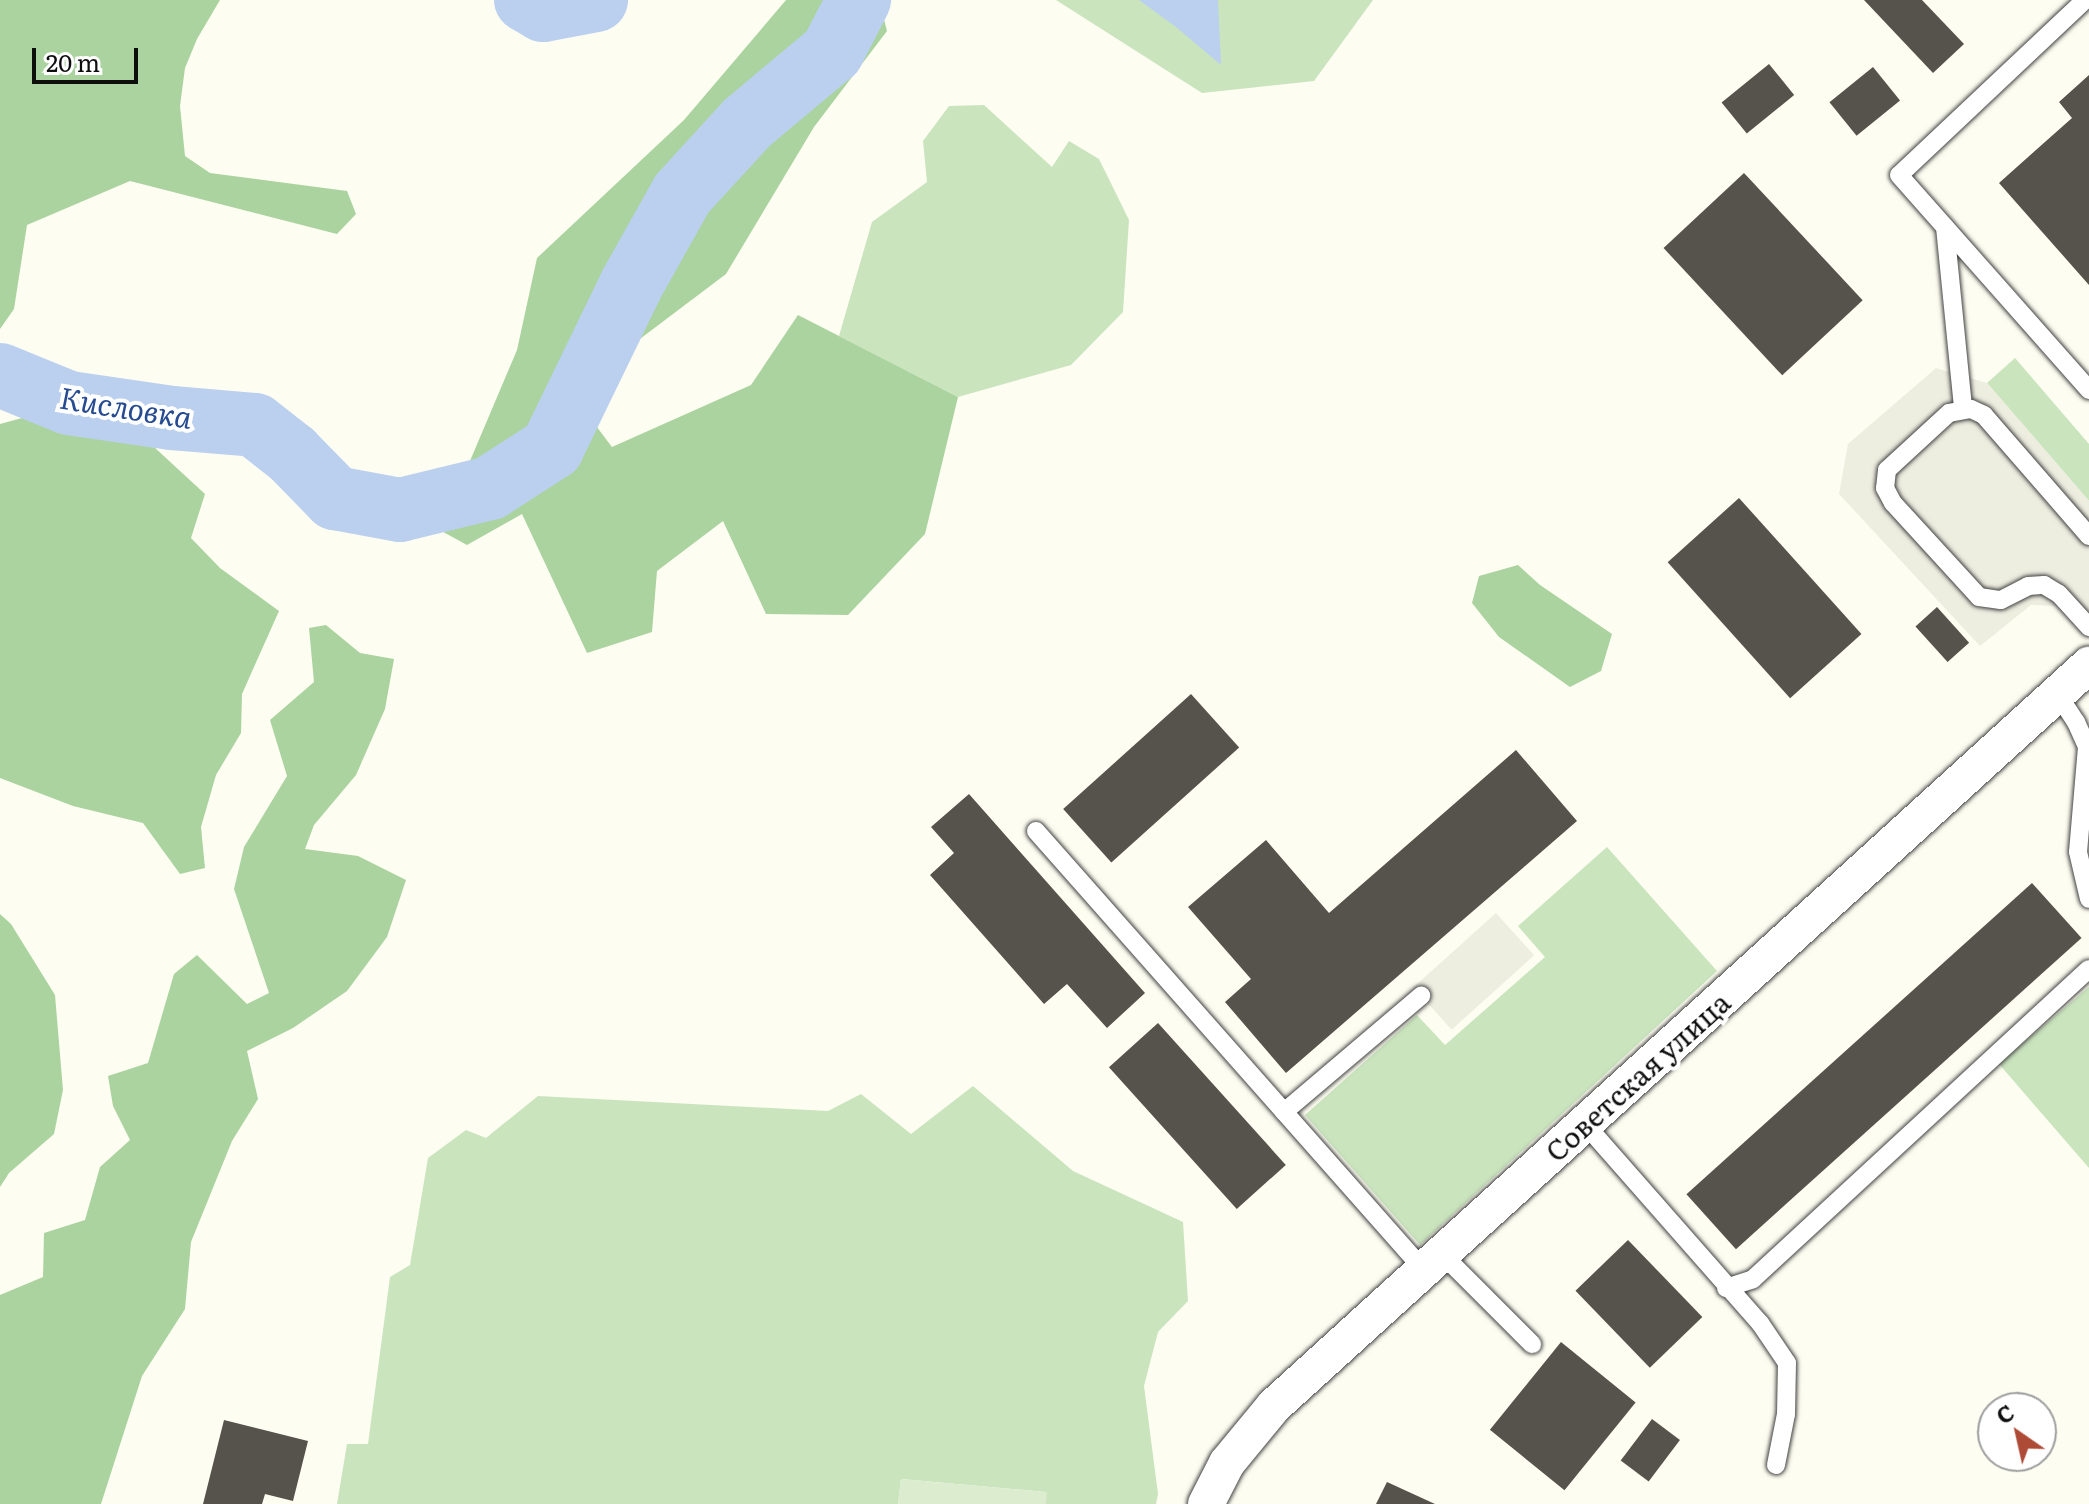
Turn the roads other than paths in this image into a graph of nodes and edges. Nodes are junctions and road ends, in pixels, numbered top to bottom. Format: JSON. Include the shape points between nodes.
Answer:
{"nodes":[{"id":1,"x":2085,"y":0,"type":"edge"},
{"id":2,"x":1945,"y":227,"type":"junction"},
{"id":3,"x":2089,"y":390,"type":"edge"},
{"id":4,"x":1963,"y":408,"type":"junction"},
{"id":5,"x":2088,"y":533,"type":"edge"},
{"id":6,"x":2089,"y":627,"type":"edge"},
{"id":7,"x":2089,"y":665,"type":"edge"},
{"id":8,"x":2057,"y":693,"type":"junction"},
{"id":9,"x":1036,"y":831,"type":"dead end"},
{"id":10,"x":2089,"y":899,"type":"edge"},
{"id":11,"x":2089,"y":969,"type":"edge"},
{"id":12,"x":1421,"y":996,"type":"dead end"},
{"id":13,"x":1284,"y":1112,"type":"junction"},
{"id":14,"x":1585,"y":1124,"type":"junction"},
{"id":15,"x":1432,"y":1261,"type":"junction"},
{"id":16,"x":1726,"y":1288,"type":"junction"},
{"id":17,"x":1532,"y":1344,"type":"dead end"},
{"id":18,"x":1776,"y":1465,"type":"dead end"},
{"id":19,"x":1206,"y":1504,"type":"edge"}],
"edges":[{"from":1,"to":2,"type":"lane","via":[[1899,175]]},
{"from":2,"to":3,"type":"lane"},
{"from":2,"to":4,"type":"lane"},
{"from":4,"to":5,"type":"lane","via":[[1984,415]]},
{"from":4,"to":6,"type":"lane","via":[[1949,413],[1892,462],[1884,479],[1888,496],[1979,597],[2001,600],[2028,586],[2044,585]]},
{"from":7,"to":8,"type":"street","name":"Советская улица"},
{"from":8,"to":10,"type":"lane","via":[[2087,747],[2078,852]]},
{"from":8,"to":14,"type":"street","name":"Советская улица"},
{"from":9,"to":13,"type":"lane"},
{"from":11,"to":16,"type":"lane","via":[[1753,1279]]},
{"from":12,"to":13,"type":"lane"},
{"from":13,"to":15,"type":"lane"},
{"from":14,"to":15,"type":"street","name":"Советская улица"},
{"from":14,"to":16,"type":"lane"},
{"from":15,"to":17,"type":"lane"},
{"from":15,"to":19,"type":"street","name":"Советская улица","via":[[1274,1406],[1227,1463]]},
{"from":16,"to":18,"type":"lane","via":[[1760,1323],[1787,1363],[1786,1414]]}]}
